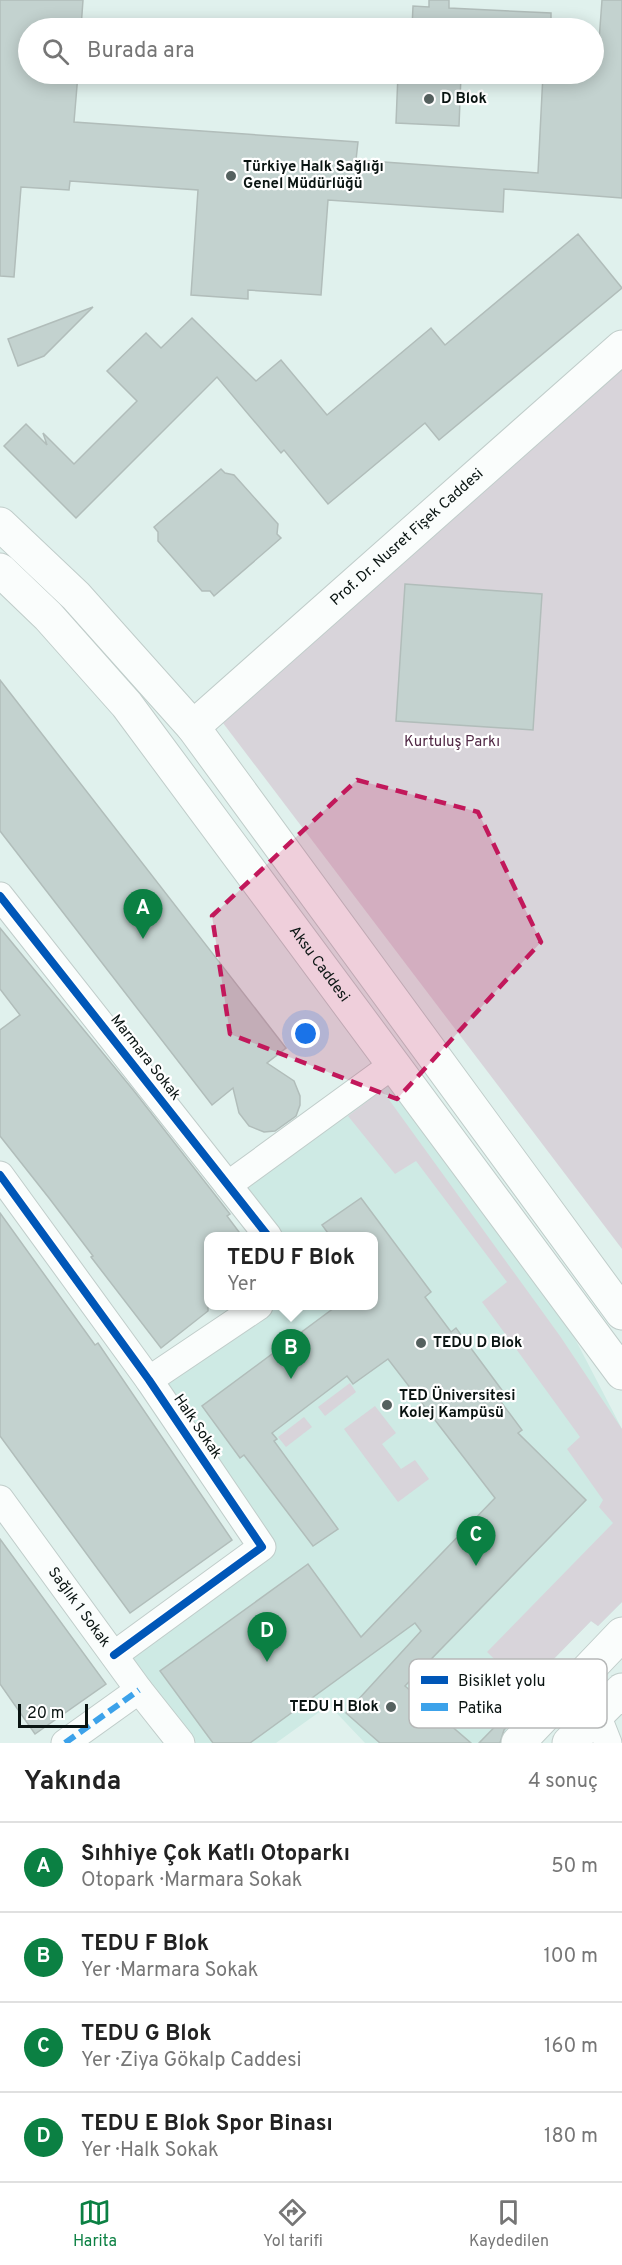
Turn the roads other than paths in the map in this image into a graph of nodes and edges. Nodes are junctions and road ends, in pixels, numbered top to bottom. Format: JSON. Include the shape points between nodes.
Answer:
{"nodes":[{"id":1,"x":622,"y":347,"type":"edge"},
{"id":2,"x":0,"y":524,"type":"edge"},
{"id":3,"x":0,"y":570,"type":"edge"},
{"id":4,"x":193,"y":727,"type":"junction"},
{"id":5,"x":3,"y":907,"type":"edge"},
{"id":6,"x":394,"y":1064,"type":"junction"},
{"id":7,"x":0,"y":1175,"type":"edge"},
{"id":8,"x":228,"y":1185,"type":"junction"},
{"id":9,"x":265,"y":1232,"type":"edge"},
{"id":10,"x":252,"y":1310,"type":"edge"},
{"id":11,"x":622,"y":1313,"type":"edge"},
{"id":12,"x":622,"y":1373,"type":"edge"},
{"id":13,"x":149,"y":1380,"type":"junction"},
{"id":14,"x":0,"y":1499,"type":"edge"},
{"id":15,"x":622,"y":1634,"type":"edge"},
{"id":16,"x":114,"y":1655,"type":"junction"},
{"id":17,"x":598,"y":1659,"type":"edge"},
{"id":18,"x":139,"y":1690,"type":"junction"},
{"id":19,"x":622,"y":1690,"type":"edge"},
{"id":20,"x":607,"y":1721,"type":"edge"},
{"id":21,"x":532,"y":1728,"type":"edge"},
{"id":22,"x":603,"y":1729,"type":"edge"},
{"id":23,"x":65,"y":1743,"type":"edge"},
{"id":24,"x":181,"y":1743,"type":"edge"},
{"id":25,"x":518,"y":1743,"type":"edge"},
{"id":26,"x":569,"y":1743,"type":"edge"}],
"edges":[{"from":1,"to":4,"type":"main road","name":"Prof. Dr. Nusret Fişek Caddesi"},
{"from":2,"to":4,"type":"main road","via":[[76,596]]},
{"from":3,"to":6,"type":"main road","name":"Aksu Caddesi","via":[[48,616],[127,705]]},
{"from":4,"to":11,"type":"main road"},
{"from":5,"to":8,"type":"street","name":"Marmara Sokak"},
{"from":6,"to":8,"type":"street"},
{"from":6,"to":12,"type":"main road","name":"Aksu Caddesi"},
{"from":7,"to":13,"type":"street","name":"Halk Sokak"},
{"from":8,"to":9,"type":"street","name":"Marmara Sokak"},
{"from":10,"to":13,"type":"street"},
{"from":13,"to":16,"type":"street","name":"Halk Sokak","via":[[262,1547]]},
{"from":14,"to":16,"type":"street","name":"Sağlık 1 Sokak"},
{"from":15,"to":17,"type":"main road"},
{"from":16,"to":18,"type":"street","name":"Sağlık 1 Sokak"},
{"from":18,"to":23,"type":"street"},
{"from":18,"to":24,"type":"street","name":"Sağlık 1 Sokak"},
{"from":19,"to":20,"type":"main road"},
{"from":21,"to":25,"type":"main road"},
{"from":22,"to":26,"type":"main road"}]}
